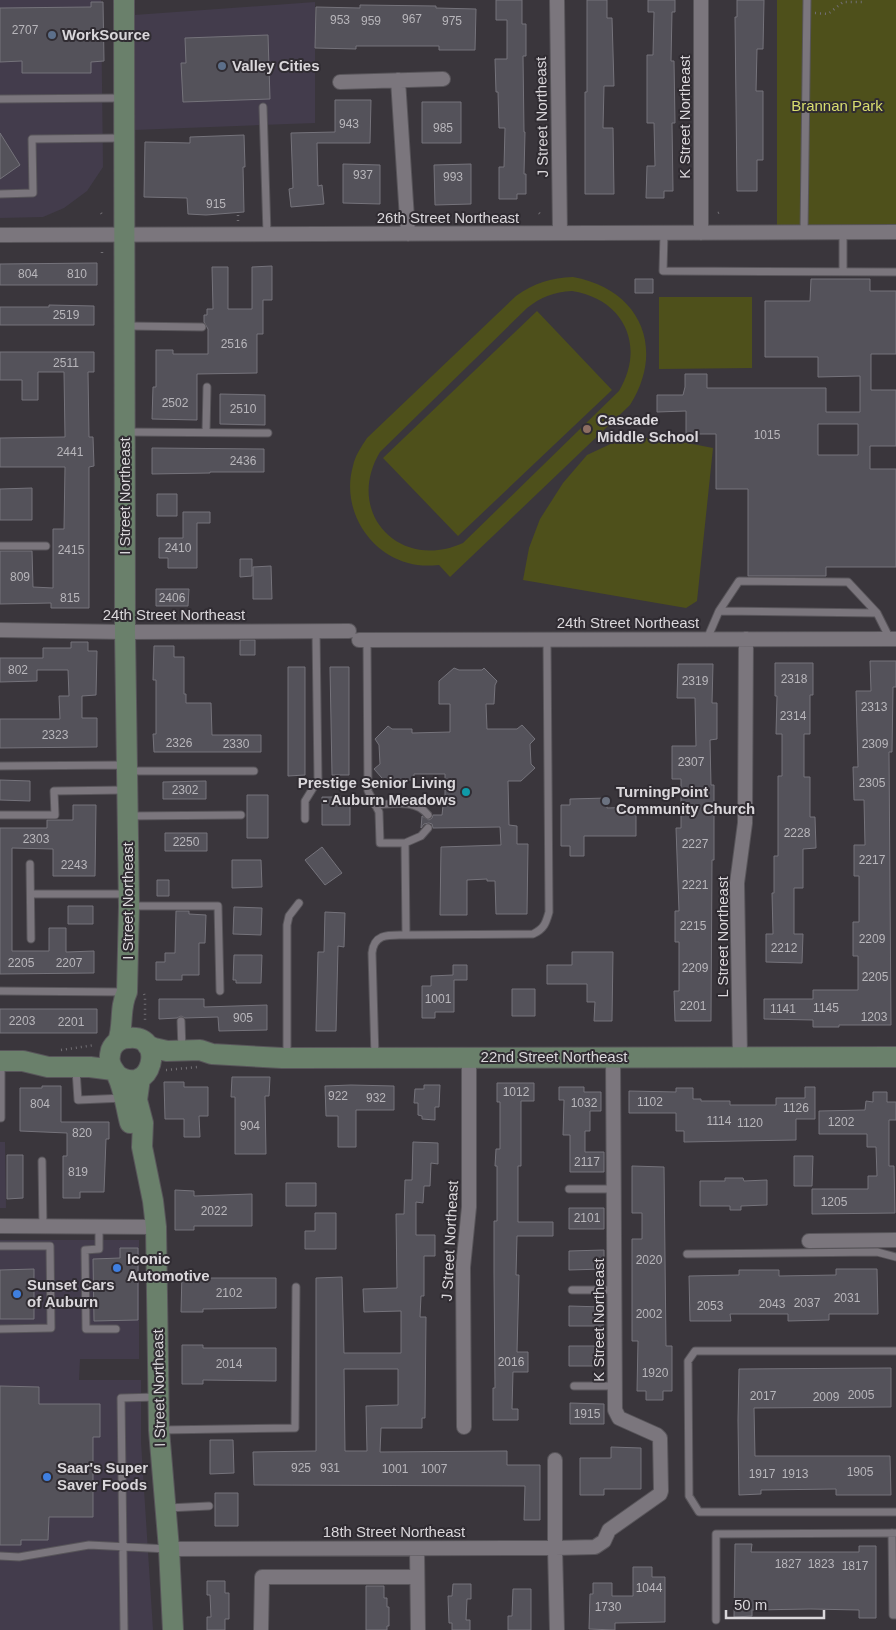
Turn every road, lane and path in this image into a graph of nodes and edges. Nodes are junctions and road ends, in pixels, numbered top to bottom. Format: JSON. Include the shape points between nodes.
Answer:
{"nodes":[{"id":1,"x":124,"y":0,"type":"edge"},
{"id":2,"x":557,"y":0,"type":"edge"},
{"id":3,"x":701,"y":0,"type":"edge"},
{"id":4,"x":807,"y":0,"type":"edge"},
{"id":5,"x":864,"y":0,"type":"edge"},
{"id":6,"x":807,"y":13,"type":"junction"},
{"id":7,"x":443,"y":79,"type":"dead end"},
{"id":8,"x":398,"y":80,"type":"junction"},
{"id":9,"x":340,"y":82,"type":"dead end"},
{"id":10,"x":124,"y":98,"type":"junction"},
{"id":11,"x":0,"y":99,"type":"edge"},
{"id":12,"x":263,"y":107,"type":"dead end"},
{"id":13,"x":124,"y":138,"type":"junction"},
{"id":14,"x":0,"y":194,"type":"edge"},
{"id":15,"x":101,"y":213,"type":"dead end"},
{"id":16,"x":104,"y":217,"type":"dead end"},
{"id":17,"x":804,"y":232,"type":"junction"},
{"id":18,"x":843,"y":232,"type":"junction"},
{"id":19,"x":896,"y":232,"type":"edge"},
{"id":20,"x":664,"y":233,"type":"junction"},
{"id":21,"x":701,"y":233,"type":"junction"},
{"id":22,"x":408,"y":234,"type":"junction"},
{"id":23,"x":560,"y":234,"type":"junction"},
{"id":24,"x":267,"y":235,"type":"junction"},
{"id":25,"x":0,"y":236,"type":"edge"},
{"id":26,"x":124,"y":236,"type":"junction"},
{"id":27,"x":842,"y":271,"type":"junction"},
{"id":28,"x":896,"y":272,"type":"edge"},
{"id":29,"x":124,"y":326,"type":"junction"},
{"id":30,"x":202,"y":326,"type":"dead end"},
{"id":31,"x":207,"y":387,"type":"dead end"},
{"id":32,"x":125,"y":432,"type":"junction"},
{"id":33,"x":206,"y":432,"type":"junction"},
{"id":34,"x":268,"y":433,"type":"dead end"},
{"id":35,"x":0,"y":546,"type":"edge"},
{"id":36,"x":46,"y":546,"type":"dead end"},
{"id":37,"x":718,"y":611,"type":"junction"},
{"id":38,"x":877,"y":613,"type":"junction"},
{"id":39,"x":0,"y":630,"type":"edge"},
{"id":40,"x":316,"y":631,"type":"junction"},
{"id":41,"x":125,"y":632,"type":"junction"},
{"id":42,"x":358,"y":637,"type":"junction"},
{"id":43,"x":547,"y":639,"type":"junction"},
{"id":44,"x":707,"y":639,"type":"junction"},
{"id":45,"x":746,"y":639,"type":"junction"},
{"id":46,"x":893,"y":639,"type":"edge"},
{"id":47,"x":0,"y":766,"type":"edge"},
{"id":48,"x":254,"y":771,"type":"dead end"},
{"id":49,"x":127,"y":775,"type":"junction"},
{"id":50,"x":375,"y":805,"type":"junction"},
{"id":51,"x":0,"y":815,"type":"edge"},
{"id":52,"x":241,"y":815,"type":"dead end"},
{"id":53,"x":428,"y":815,"type":"dead end"},
{"id":54,"x":128,"y":816,"type":"junction"},
{"id":55,"x":305,"y":819,"type":"dead end"},
{"id":56,"x":428,"y":828,"type":"dead end"},
{"id":57,"x":405,"y":843,"type":"junction"},
{"id":58,"x":30,"y":864,"type":"dead end"},
{"id":59,"x":31,"y":894,"type":"junction"},
{"id":60,"x":129,"y":900,"type":"junction"},
{"id":61,"x":299,"y":903,"type":"dead end"},
{"id":62,"x":406,"y":935,"type":"junction"},
{"id":63,"x":31,"y":939,"type":"dead end"},
{"id":64,"x":220,"y":991,"type":"dead end"},
{"id":65,"x":0,"y":992,"type":"edge"},
{"id":66,"x":136,"y":995,"type":"junction"},
{"id":67,"x":181,"y":1021,"type":"dead end"},
{"id":68,"x":145,"y":1038,"type":"junction"},
{"id":69,"x":116,"y":1043,"type":"junction"},
{"id":70,"x":182,"y":1050,"type":"junction"},
{"id":71,"x":212,"y":1054,"type":"junction"},
{"id":72,"x":740,"y":1056,"type":"junction"},
{"id":73,"x":469,"y":1057,"type":"junction"},
{"id":74,"x":614,"y":1057,"type":"junction"},
{"id":75,"x":896,"y":1057,"type":"edge"},
{"id":76,"x":286,"y":1058,"type":"junction"},
{"id":77,"x":375,"y":1058,"type":"junction"},
{"id":78,"x":0,"y":1061,"type":"edge"},
{"id":79,"x":23,"y":1061,"type":"junction"},
{"id":80,"x":76,"y":1067,"type":"junction"},
{"id":81,"x":195,"y":1068,"type":"dead end"},
{"id":82,"x":114,"y":1072,"type":"junction"},
{"id":83,"x":151,"y":1073,"type":"junction"},
{"id":84,"x":124,"y":1098,"type":"junction"},
{"id":85,"x":1,"y":1118,"type":"edge"},
{"id":86,"x":142,"y":1147,"type":"junction"},
{"id":87,"x":42,"y":1161,"type":"dead end"},
{"id":88,"x":569,"y":1189,"type":"dead end"},
{"id":89,"x":614,"y":1189,"type":"junction"},
{"id":90,"x":0,"y":1226,"type":"edge"},
{"id":91,"x":43,"y":1226,"type":"junction"},
{"id":92,"x":99,"y":1227,"type":"junction"},
{"id":93,"x":156,"y":1227,"type":"junction"},
{"id":94,"x":896,"y":1240,"type":"edge"},
{"id":95,"x":809,"y":1241,"type":"dead end"},
{"id":96,"x":0,"y":1246,"type":"edge"},
{"id":97,"x":687,"y":1254,"type":"dead end"},
{"id":98,"x":896,"y":1257,"type":"edge"},
{"id":99,"x":296,"y":1287,"type":"dead end"},
{"id":100,"x":572,"y":1290,"type":"dead end"},
{"id":101,"x":615,"y":1290,"type":"junction"},
{"id":102,"x":0,"y":1329,"type":"edge"},
{"id":103,"x":116,"y":1329,"type":"dead end"},
{"id":104,"x":896,"y":1351,"type":"edge"},
{"id":105,"x":574,"y":1386,"type":"dead end"},
{"id":106,"x":615,"y":1386,"type":"junction"},
{"id":107,"x":158,"y":1397,"type":"junction"},
{"id":108,"x":464,"y":1427,"type":"dead end"},
{"id":109,"x":159,"y":1430,"type":"junction"},
{"id":110,"x":555,"y":1460,"type":"dead end"},
{"id":111,"x":209,"y":1506,"type":"dead end"},
{"id":112,"x":165,"y":1508,"type":"junction"},
{"id":113,"x":896,"y":1512,"type":"edge"},
{"id":114,"x":610,"y":1530,"type":"joint"},
{"id":115,"x":894,"y":1533,"type":"edge"},
{"id":116,"x":123,"y":1546,"type":"junction"},
{"id":117,"x":555,"y":1548,"type":"junction"},
{"id":118,"x":170,"y":1549,"type":"junction"},
{"id":119,"x":417,"y":1549,"type":"junction"},
{"id":120,"x":0,"y":1556,"type":"edge"},
{"id":121,"x":417,"y":1577,"type":"junction"},
{"id":122,"x":896,"y":1615,"type":"edge"},
{"id":123,"x":716,"y":1620,"type":"dead end"},
{"id":124,"x":124,"y":1630,"type":"edge"},
{"id":125,"x":173,"y":1630,"type":"edge"},
{"id":126,"x":261,"y":1630,"type":"edge"},
{"id":127,"x":418,"y":1630,"type":"edge"},
{"id":128,"x":557,"y":1630,"type":"edge"}],
"edges":[{"from":1,"to":10,"type":"street","name":"I Street Northeast"},
{"from":2,"to":23,"type":"street","name":"J Street Northeast"},
{"from":3,"to":21,"type":"street","name":"K Street Northeast"},
{"from":4,"to":6,"type":"lane"},
{"from":5,"to":6,"type":"path","via":[[843,2],[828,14]]},
{"from":6,"to":17,"type":"lane"},
{"from":7,"to":8,"type":"street"},
{"from":8,"to":9,"type":"street"},
{"from":8,"to":22,"type":"street"},
{"from":10,"to":11,"type":"lane"},
{"from":10,"to":13,"type":"street","name":"I Street Northeast"},
{"from":12,"to":24,"type":"lane"},
{"from":13,"to":14,"type":"lane","via":[[32,139],[33,193]]},
{"from":13,"to":26,"type":"street","name":"I Street Northeast"},
{"from":15,"to":16,"type":"path"},
{"from":17,"to":18,"type":"street","name":"26th Street Northeast"},
{"from":17,"to":21,"type":"street","name":"26th Street Northeast"},
{"from":18,"to":19,"type":"street","name":"26th Street Northeast"},
{"from":18,"to":27,"type":"lane"},
{"from":20,"to":21,"type":"street","name":"26th Street Northeast"},
{"from":20,"to":23,"type":"street","name":"26th Street Northeast"},
{"from":20,"to":27,"type":"lane","via":[[663,271]]},
{"from":22,"to":23,"type":"street","name":"26th Street Northeast"},
{"from":22,"to":24,"type":"street","name":"26th Street Northeast"},
{"from":24,"to":26,"type":"street","name":"26th Street Northeast"},
{"from":25,"to":26,"type":"street","name":"26th Street Northeast"},
{"from":26,"to":29,"type":"street","name":"I Street Northeast"},
{"from":27,"to":28,"type":"lane"},
{"from":29,"to":30,"type":"lane"},
{"from":29,"to":32,"type":"street","name":"I Street Northeast"},
{"from":31,"to":33,"type":"lane"},
{"from":32,"to":33,"type":"lane"},
{"from":32,"to":41,"type":"street","name":"I Street Northeast"},
{"from":33,"to":34,"type":"lane"},
{"from":35,"to":36,"type":"lane"},
{"from":37,"to":38,"type":"lane"},
{"from":37,"to":38,"type":"lane","via":[[739,581],[848,582]]},
{"from":37,"to":44,"type":"lane"},
{"from":38,"to":46,"type":"lane"},
{"from":39,"to":41,"type":"street","name":"24th Street Northeast"},
{"from":40,"to":41,"type":"street","name":"24th Street Northeast"},
{"from":40,"to":42,"type":"street","name":"24th Street Northeast"},
{"from":40,"to":55,"type":"lane","via":[[318,780],[305,801]]},
{"from":41,"to":49,"type":"street","name":"I Street Northeast"},
{"from":42,"to":43,"type":"street","name":"24th Street Northeast"},
{"from":42,"to":50,"type":"lane","via":[[368,792]]},
{"from":43,"to":44,"type":"street","name":"24th Street Northeast"},
{"from":43,"to":62,"type":"lane","via":[[549,912],[546,924],[533,934]]},
{"from":44,"to":45,"type":"street","name":"24th Street Northeast"},
{"from":45,"to":46,"type":"street","name":"24th Street Northeast"},
{"from":45,"to":72,"type":"street","name":"L Street Northeast","via":[[746,823],[737,883]]},
{"from":47,"to":49,"type":"lane"},
{"from":48,"to":49,"type":"lane"},
{"from":49,"to":51,"type":"lane","via":[[54,791],[55,815]]},
{"from":49,"to":54,"type":"street","name":"I Street Northeast"},
{"from":50,"to":53,"type":"lane","via":[[407,804],[417,806]]},
{"from":50,"to":57,"type":"lane","via":[[379,812],[380,843]]},
{"from":52,"to":54,"type":"lane"},
{"from":54,"to":60,"type":"street","name":"I Street Northeast"},
{"from":56,"to":57,"type":"lane","via":[[421,836]]},
{"from":57,"to":62,"type":"lane"},
{"from":58,"to":59,"type":"lane"},
{"from":59,"to":60,"type":"lane"},
{"from":59,"to":63,"type":"lane"},
{"from":60,"to":64,"type":"lane","via":[[218,906]]},
{"from":60,"to":66,"type":"street","name":"I Street Northeast"},
{"from":61,"to":76,"type":"lane","via":[[289,916],[287,925]]},
{"from":62,"to":77,"type":"lane","via":[[385,936],[373,945]]},
{"from":65,"to":66,"type":"lane"},
{"from":66,"to":68,"type":"path","via":[[144,1017]]},
{"from":66,"to":68,"type":"street","name":"I Street Northeast","via":[[133,1002]]},
{"from":66,"to":69,"type":"street","name":"I Street Northeast","via":[[122,1003]]},
{"from":67,"to":70,"type":"lane"},
{"from":68,"to":69,"type":"street","via":[[130,1037]]},
{"from":68,"to":70,"type":"street","name":"22nd Street Northeast","via":[[154,1048]]},
{"from":68,"to":83,"type":"street","name":"I Street Northeast","via":[[152,1057]]},
{"from":69,"to":79,"type":"street","via":[[81,1054],[48,1055]]},
{"from":69,"to":82,"type":"street","name":"I Street Northeast","via":[[109,1057]]},
{"from":70,"to":71,"type":"street","name":"22nd Street Northeast"},
{"from":71,"to":76,"type":"street","name":"22nd Street Northeast"},
{"from":71,"to":83,"type":"street","name":"22nd Street Northeast","via":[[199,1060],[168,1063]]},
{"from":72,"to":74,"type":"street","name":"22nd Street Northeast"},
{"from":72,"to":75,"type":"street","name":"22nd Street Northeast"},
{"from":73,"to":74,"type":"street","name":"22nd Street Northeast"},
{"from":73,"to":77,"type":"street","name":"22nd Street Northeast"},
{"from":73,"to":108,"type":"street","name":"J Street Northeast","via":[[469,1207],[463,1267]]},
{"from":74,"to":89,"type":"street","name":"K Street Northeast"},
{"from":76,"to":77,"type":"street","name":"22nd Street Northeast"},
{"from":78,"to":79,"type":"street"},
{"from":78,"to":85,"type":"lane"},
{"from":79,"to":80,"type":"street","via":[[48,1067]]},
{"from":80,"to":82,"type":"street","via":[[90,1066]]},
{"from":80,"to":84,"type":"lane","via":[[78,1100]]},
{"from":81,"to":83,"type":"path"},
{"from":82,"to":83,"type":"street","via":[[128,1080]]},
{"from":82,"to":84,"type":"street","name":"I Street Northeast"},
{"from":83,"to":86,"type":"street","name":"I Street Northeast","via":[[137,1100],[143,1123]]},
{"from":84,"to":86,"type":"street","name":"I Street Northeast","via":[[130,1124]]},
{"from":86,"to":93,"type":"street","name":"I Street Northeast"},
{"from":87,"to":91,"type":"lane"},
{"from":88,"to":89,"type":"lane"},
{"from":89,"to":101,"type":"street","name":"K Street Northeast"},
{"from":90,"to":91,"type":"street"},
{"from":91,"to":92,"type":"street"},
{"from":92,"to":93,"type":"street"},
{"from":92,"to":103,"type":"lane","via":[[99,1249],[85,1250],[86,1329]]},
{"from":93,"to":107,"type":"street","name":"I Street Northeast"},
{"from":94,"to":95,"type":"street"},
{"from":96,"to":102,"type":"lane","via":[[50,1246],[51,1328]]},
{"from":97,"to":98,"type":"lane","via":[[877,1252]]},
{"from":99,"to":109,"type":"lane","via":[[295,1428]]},
{"from":100,"to":101,"type":"lane"},
{"from":101,"to":106,"type":"street","name":"K Street Northeast"},
{"from":104,"to":113,"type":"lane","via":[[695,1351],[688,1361],[689,1496],[699,1512]]},
{"from":105,"to":106,"type":"lane"},
{"from":106,"to":114,"type":"street","name":"K Street Northeast","via":[[615,1410],[619,1418],[660,1438],[662,1491]]},
{"from":107,"to":109,"type":"street","name":"I Street Northeast"},
{"from":107,"to":116,"type":"lane","via":[[121,1398]]},
{"from":109,"to":112,"type":"street","name":"I Street Northeast"},
{"from":110,"to":117,"type":"street"},
{"from":111,"to":112,"type":"lane"},
{"from":112,"to":118,"type":"street","name":"I Street Northeast"},
{"from":114,"to":117,"type":"street","name":"18th Street Northeast","via":[[604,1541],[595,1547]]},
{"from":115,"to":122,"type":"lane","via":[[893,1615]]},
{"from":115,"to":123,"type":"lane","via":[[716,1534]]},
{"from":116,"to":118,"type":"lane"},
{"from":116,"to":120,"type":"lane","via":[[89,1544],[19,1557]]},
{"from":116,"to":124,"type":"lane"},
{"from":117,"to":119,"type":"street","name":"18th Street Northeast"},
{"from":117,"to":128,"type":"street"},
{"from":118,"to":119,"type":"street","name":"18th Street Northeast"},
{"from":118,"to":125,"type":"street","name":"I Street Northeast"},
{"from":119,"to":121,"type":"street"},
{"from":121,"to":126,"type":"street","via":[[262,1577]]},
{"from":121,"to":127,"type":"street"}]}
